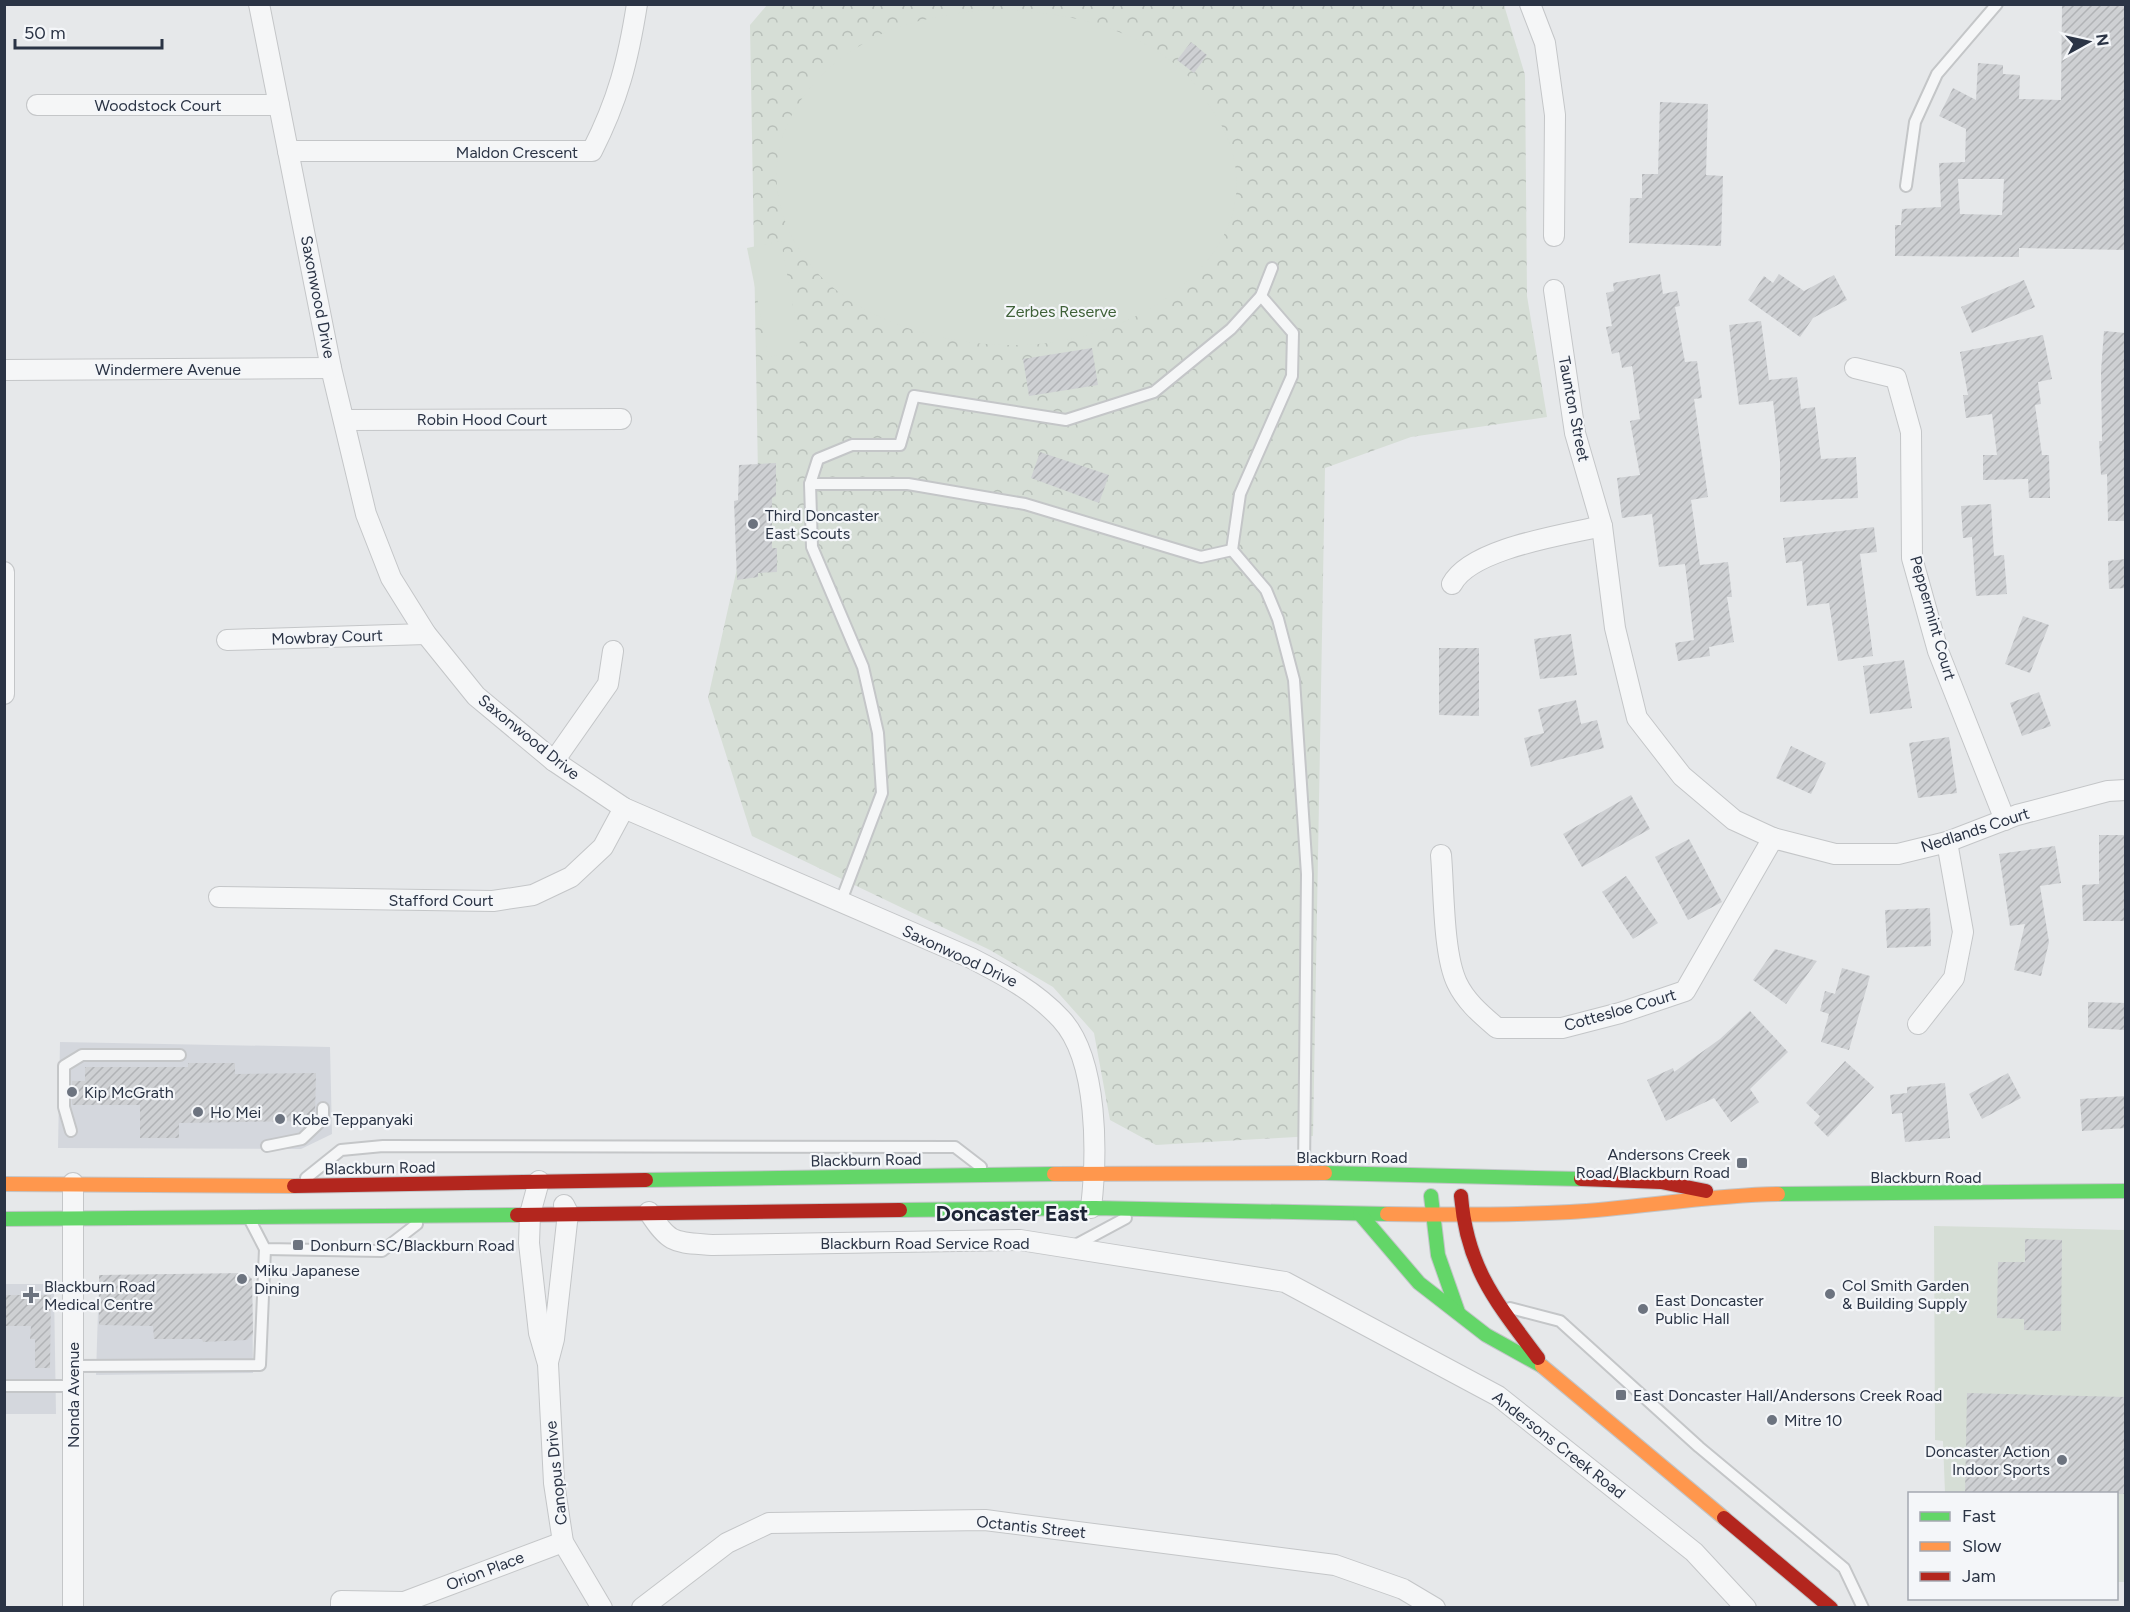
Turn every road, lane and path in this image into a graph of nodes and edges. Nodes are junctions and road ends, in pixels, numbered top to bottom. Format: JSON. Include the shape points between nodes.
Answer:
{"nodes":[{"id":1,"x":259,"y":4,"type":"edge"},
{"id":2,"x":637,"y":4,"type":"edge"},
{"id":3,"x":1530,"y":4,"type":"edge"},
{"id":4,"x":1997,"y":4,"type":"edge"},
{"id":5,"x":37,"y":105,"type":"dead end"},
{"id":6,"x":279,"y":105,"type":"junction"},
{"id":7,"x":288,"y":151,"type":"junction"},
{"id":8,"x":1906,"y":186,"type":"dead end"},
{"id":9,"x":1554,"y":236,"type":"dead end"},
{"id":10,"x":1272,"y":268,"type":"dead end"},
{"id":11,"x":1554,"y":290,"type":"dead end"},
{"id":12,"x":1261,"y":296,"type":"junction"},
{"id":13,"x":331,"y":368,"type":"junction"},
{"id":14,"x":1856,"y":368,"type":"dead end"},
{"id":15,"x":4,"y":370,"type":"edge"},
{"id":16,"x":621,"y":419,"type":"dead end"},
{"id":17,"x":344,"y":420,"type":"junction"},
{"id":18,"x":810,"y":484,"type":"junction"},
{"id":19,"x":1602,"y":526,"type":"junction"},
{"id":20,"x":1233,"y":550,"type":"junction"},
{"id":21,"x":4,"y":572,"type":"edge"},
{"id":22,"x":1452,"y":584,"type":"dead end"},
{"id":23,"x":426,"y":634,"type":"junction"},
{"id":24,"x":227,"y":640,"type":"dead end"},
{"id":25,"x":613,"y":651,"type":"dead end"},
{"id":26,"x":4,"y":694,"type":"edge"},
{"id":27,"x":554,"y":761,"type":"junction"},
{"id":28,"x":2126,"y":790,"type":"edge"},
{"id":29,"x":624,"y":808,"type":"junction"},
{"id":30,"x":2005,"y":820,"type":"junction"},
{"id":31,"x":1773,"y":838,"type":"junction"},
{"id":32,"x":1947,"y":842,"type":"junction"},
{"id":33,"x":1441,"y":855,"type":"dead end"},
{"id":34,"x":219,"y":897,"type":"dead end"},
{"id":35,"x":841,"y":901,"type":"junction"},
{"id":36,"x":1918,"y":1024,"type":"dead end"},
{"id":37,"x":180,"y":1055,"type":"dead end"},
{"id":38,"x":323,"y":1108,"type":"dead end"},
{"id":39,"x":71,"y":1131,"type":"dead end"},
{"id":40,"x":267,"y":1146,"type":"dead end"},
{"id":41,"x":1095,"y":1173,"type":"junction"},
{"id":42,"x":1304,"y":1174,"type":"junction"},
{"id":43,"x":1432,"y":1174,"type":"junction"},
{"id":44,"x":1460,"y":1174,"type":"junction"},
{"id":45,"x":990,"y":1175,"type":"junction"},
{"id":46,"x":545,"y":1181,"type":"junction"},
{"id":47,"x":73,"y":1183,"type":"junction"},
{"id":48,"x":4,"y":1184,"type":"edge"},
{"id":49,"x":297,"y":1186,"type":"junction"},
{"id":50,"x":2126,"y":1191,"type":"edge"},
{"id":51,"x":1726,"y":1195,"type":"junction"},
{"id":52,"x":375,"y":1201,"type":"junction"},
{"id":53,"x":1091,"y":1208,"type":"junction"},
{"id":54,"x":1149,"y":1208,"type":"junction"},
{"id":55,"x":649,"y":1212,"type":"junction"},
{"id":56,"x":568,"y":1213,"type":"junction"},
{"id":57,"x":530,"y":1214,"type":"junction"},
{"id":58,"x":1360,"y":1214,"type":"junction"},
{"id":59,"x":1431,"y":1215,"type":"junction"},
{"id":60,"x":1461,"y":1215,"type":"junction"},
{"id":61,"x":426,"y":1216,"type":"junction"},
{"id":62,"x":73,"y":1218,"type":"junction"},
{"id":63,"x":249,"y":1218,"type":"junction"},
{"id":64,"x":4,"y":1219,"type":"edge"},
{"id":65,"x":1072,"y":1247,"type":"junction"},
{"id":66,"x":265,"y":1249,"type":"junction"},
{"id":67,"x":1285,"y":1282,"type":"joint"},
{"id":68,"x":1498,"y":1304,"type":"junction"},
{"id":69,"x":1458,"y":1312,"type":"junction"},
{"id":70,"x":548,"y":1364,"type":"junction"},
{"id":71,"x":73,"y":1366,"type":"junction"},
{"id":72,"x":1546,"y":1368,"type":"junction"},
{"id":73,"x":4,"y":1386,"type":"edge"},
{"id":74,"x":73,"y":1386,"type":"junction"},
{"id":75,"x":563,"y":1542,"type":"junction"},
{"id":76,"x":73,"y":1608,"type":"edge"},
{"id":77,"x":341,"y":1608,"type":"edge"},
{"id":78,"x":602,"y":1608,"type":"edge"},
{"id":79,"x":642,"y":1608,"type":"edge"},
{"id":80,"x":1435,"y":1608,"type":"edge"},
{"id":81,"x":1746,"y":1608,"type":"edge"},
{"id":82,"x":1831,"y":1608,"type":"edge"},
{"id":83,"x":1863,"y":1608,"type":"edge"}],
"edges":[{"from":1,"to":6,"type":"street","name":"Saxonwood Drive"},
{"from":2,"to":7,"type":"street","name":"Maldon Crescent","via":[[613,109],[592,151]]},
{"from":3,"to":9,"type":"street","via":[[1545,43],[1555,115]]},
{"from":4,"to":8,"type":"lane","via":[[1937,74],[1915,122]]},
{"from":5,"to":6,"type":"street","name":"Woodstock Court"},
{"from":6,"to":7,"type":"street","name":"Saxonwood Drive"},
{"from":7,"to":13,"type":"street","name":"Saxonwood Drive"},
{"from":10,"to":12,"type":"lane"},
{"from":11,"to":19,"type":"street","name":"Taunton Street","via":[[1575,433]]},
{"from":12,"to":18,"type":"lane","via":[[1231,329],[1154,392],[1066,420],[914,396],[900,445],[852,445],[818,459]]},
{"from":12,"to":20,"type":"lane","via":[[1293,333],[1292,376],[1240,494]]},
{"from":13,"to":15,"type":"street","name":"Windermere Avenue"},
{"from":13,"to":17,"type":"street","name":"Saxonwood Drive"},
{"from":14,"to":30,"type":"street","name":"Peppermint Court","via":[[1896,378],[1911,432],[1912,558],[1938,651]]},
{"from":16,"to":17,"type":"street","name":"Robin Hood Court"},
{"from":17,"to":23,"type":"street","name":"Saxonwood Drive","via":[[366,514],[391,578]]},
{"from":18,"to":20,"type":"lane","via":[[908,484],[1025,504],[1201,557]]},
{"from":18,"to":35,"type":"lane","via":[[812,547],[863,668],[878,733],[882,793]]},
{"from":19,"to":22,"type":"street","via":[[1494,552],[1456,577]]},
{"from":19,"to":31,"type":"street","name":"Nedlands Court","via":[[1615,628],[1637,718],[1682,776],[1734,820]]},
{"from":20,"to":42,"type":"lane","via":[[1266,590],[1294,681],[1307,874]]},
{"from":21,"to":26,"type":"street"},
{"from":23,"to":24,"type":"street","name":"Mowbray Court"},
{"from":23,"to":27,"type":"street","name":"Saxonwood Drive","via":[[476,696]]},
{"from":25,"to":27,"type":"street","via":[[608,684]]},
{"from":27,"to":29,"type":"street","name":"Saxonwood Drive"},
{"from":28,"to":30,"type":"street","name":"Nedlands Court","via":[[2108,791]]},
{"from":29,"to":34,"type":"street","name":"Stafford Court","via":[[603,848],[571,877],[533,895],[493,901]]},
{"from":29,"to":35,"type":"street","name":"Saxonwood Drive"},
{"from":30,"to":32,"type":"street","name":"Nedlands Court"},
{"from":31,"to":32,"type":"street","name":"Nedlands Court","via":[[1835,854],[1898,854]]},
{"from":31,"to":33,"type":"street","name":"Cottesloe Court","via":[[1684,991],[1562,1028],[1497,1028],[1471,1004],[1456,982],[1449,951]]},
{"from":32,"to":36,"type":"street","via":[[1963,932],[1954,978]]},
{"from":35,"to":41,"type":"street","name":"Saxonwood Drive","via":[[1018,982],[1063,1020],[1080,1053],[1091,1092]]},
{"from":37,"to":39,"type":"lane","via":[[82,1055],[64,1066],[64,1107]]},
{"from":38,"to":40,"type":"lane","via":[[323,1119],[302,1139]]},
{"from":41,"to":42,"type":"main road","name":"Blackburn Road"},
{"from":41,"to":45,"type":"main road","name":"Blackburn Road"},
{"from":41,"to":53,"type":"street","name":"Saxonwood Drive"},
{"from":42,"to":43,"type":"main road","name":"Blackburn Road"},
{"from":43,"to":44,"type":"main road","name":"Blackburn Road"},
{"from":43,"to":59,"type":"main road"},
{"from":44,"to":51,"type":"main road","name":"Blackburn Road","via":[[1661,1182]]},
{"from":44,"to":60,"type":"main road"},
{"from":45,"to":46,"type":"main road","name":"Blackburn Road"},
{"from":45,"to":49,"type":"lane","via":[[955,1147],[382,1146],[341,1150]]},
{"from":46,"to":52,"type":"main road","name":"Blackburn Road"},
{"from":46,"to":56,"type":"street"},
{"from":46,"to":57,"type":"street","name":"Canopus Drive"},
{"from":47,"to":48,"type":"main road","name":"Blackburn Road"},
{"from":47,"to":49,"type":"main road","name":"Blackburn Road"},
{"from":47,"to":62,"type":"street","name":"Nonda Avenue"},
{"from":49,"to":52,"type":"main road","name":"Blackburn Road"},
{"from":50,"to":51,"type":"main road","name":"Blackburn Road"},
{"from":51,"to":60,"type":"main road","name":"Blackburn Road","via":[[1662,1206]]},
{"from":52,"to":61,"type":"main road","name":"Blackburn Road"},
{"from":52,"to":63,"type":"main road","name":"Blackburn Road"},
{"from":53,"to":54,"type":"main road","name":"Blackburn Road"},
{"from":53,"to":55,"type":"main road","name":"Blackburn Road"},
{"from":54,"to":58,"type":"main road","name":"Blackburn Road"},
{"from":54,"to":65,"type":"lane"},
{"from":55,"to":56,"type":"main road","name":"Blackburn Road"},
{"from":55,"to":65,"type":"street","name":"Blackburn Road Service Road","via":[[664,1235],[689,1243],[1020,1240]]},
{"from":56,"to":57,"type":"main road","name":"Blackburn Road"},
{"from":56,"to":70,"type":"street","name":"Canopus Drive"},
{"from":57,"to":61,"type":"main road","name":"Blackburn Road"},
{"from":57,"to":70,"type":"street","name":"Canopus Drive","via":[[529,1243],[539,1333]]},
{"from":58,"to":59,"type":"main road","name":"Blackburn Road"},
{"from":58,"to":69,"type":"main road","via":[[1419,1283]]},
{"from":59,"to":60,"type":"main road","name":"Blackburn Road"},
{"from":59,"to":69,"type":"main road","via":[[1436,1245]]},
{"from":60,"to":68,"type":"main road","via":[[1472,1263]]},
{"from":61,"to":66,"type":"lane","via":[[382,1251]]},
{"from":62,"to":63,"type":"main road","name":"Blackburn Road"},
{"from":62,"to":64,"type":"main road","name":"Blackburn Road"},
{"from":62,"to":71,"type":"street","name":"Nonda Avenue"},
{"from":63,"to":66,"type":"lane"},
{"from":65,"to":67,"type":"street","name":"Blackburn Road Service Road"},
{"from":66,"to":71,"type":"lane","via":[[260,1365]]},
{"from":67,"to":81,"type":"street","name":"Andersons Creek Road","via":[[1498,1396],[1694,1552]]},
{"from":68,"to":72,"type":"main road"},
{"from":68,"to":83,"type":"lane","via":[[1560,1321],[1699,1447],[1844,1568]]},
{"from":69,"to":72,"type":"main road","via":[[1486,1335]]},
{"from":70,"to":75,"type":"street","name":"Canopus Drive","via":[[554,1483]]},
{"from":71,"to":74,"type":"street","name":"Nonda Avenue"},
{"from":72,"to":82,"type":"main road"},
{"from":73,"to":74,"type":"lane"},
{"from":74,"to":76,"type":"street","name":"Nonda Avenue"},
{"from":75,"to":77,"type":"street","name":"Orion Place","via":[[404,1602],[341,1601]]},
{"from":75,"to":78,"type":"street","name":"Canopus Drive"},
{"from":79,"to":80,"type":"street","name":"Octantis Street","via":[[728,1543],[769,1523],[985,1520],[1335,1565],[1403,1589]]}]}
